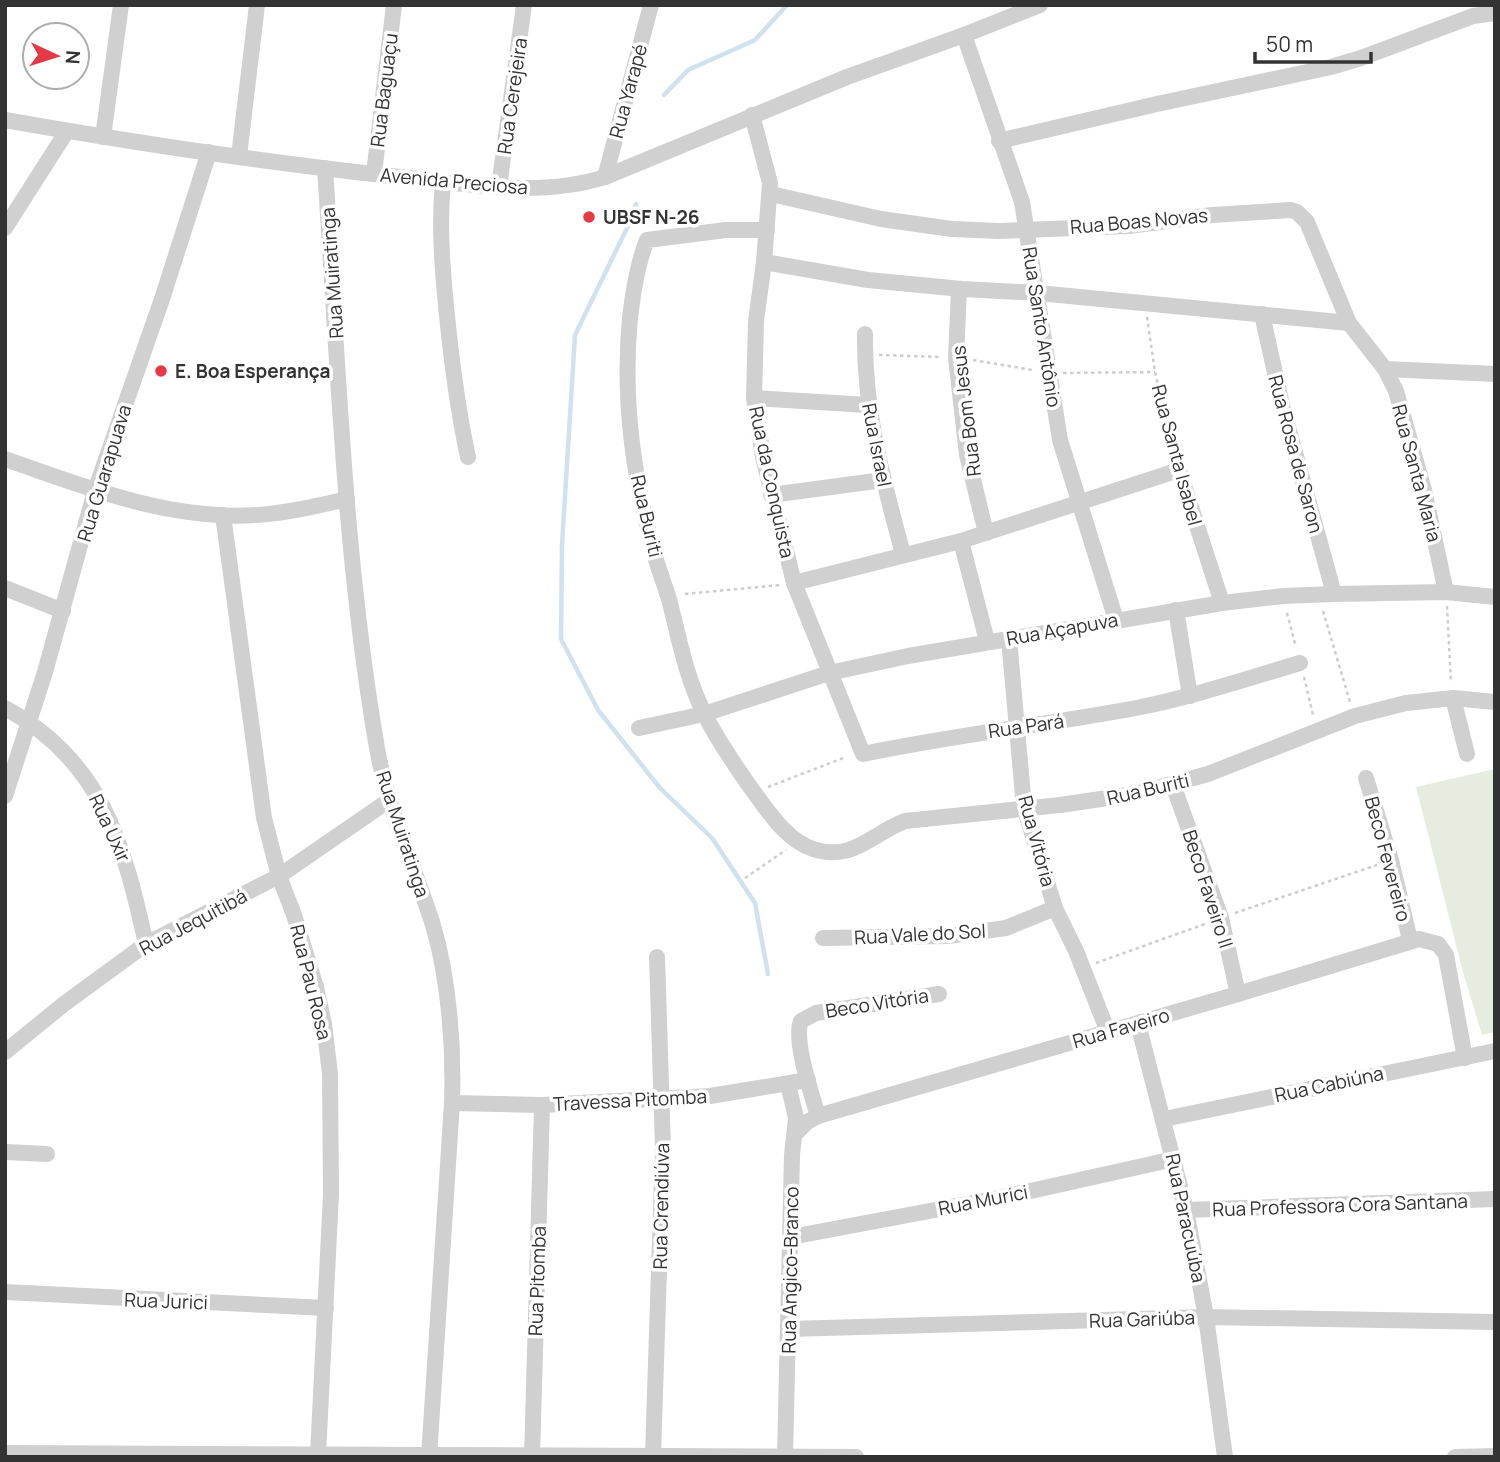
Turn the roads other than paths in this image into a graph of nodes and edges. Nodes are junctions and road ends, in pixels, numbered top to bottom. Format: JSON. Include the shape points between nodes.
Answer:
{"nodes":[{"id":1,"x":121,"y":5,"type":"edge"},
{"id":2,"x":257,"y":5,"type":"edge"},
{"id":3,"x":394,"y":5,"type":"edge"},
{"id":4,"x":524,"y":5,"type":"edge"},
{"id":5,"x":651,"y":5,"type":"edge"},
{"id":6,"x":1040,"y":5,"type":"edge"},
{"id":7,"x":1495,"y":13,"type":"edge"},
{"id":8,"x":964,"y":36,"type":"junction"},
{"id":9,"x":752,"y":115,"type":"junction"},
{"id":10,"x":5,"y":120,"type":"edge"},
{"id":11,"x":67,"y":131,"type":"junction"},
{"id":12,"x":103,"y":137,"type":"junction"},
{"id":13,"x":999,"y":141,"type":"junction"},
{"id":14,"x":209,"y":152,"type":"junction"},
{"id":15,"x":239,"y":156,"type":"junction"},
{"id":16,"x":325,"y":168,"type":"junction"},
{"id":17,"x":374,"y":174,"type":"junction"},
{"id":18,"x":605,"y":177,"type":"junction"},
{"id":19,"x":443,"y":181,"type":"junction"},
{"id":20,"x":499,"y":187,"type":"junction"},
{"id":21,"x":771,"y":194,"type":"junction"},
{"id":22,"x":1300,"y":215,"type":"joint"},
{"id":23,"x":5,"y":228,"type":"edge"},
{"id":24,"x":1027,"y":229,"type":"junction"},
{"id":25,"x":767,"y":230,"type":"junction"},
{"id":26,"x":764,"y":262,"type":"junction"},
{"id":27,"x":959,"y":289,"type":"junction"},
{"id":28,"x":1038,"y":293,"type":"junction"},
{"id":29,"x":1262,"y":314,"type":"junction"},
{"id":30,"x":1349,"y":323,"type":"junction"},
{"id":31,"x":865,"y":334,"type":"dead end"},
{"id":32,"x":1385,"y":369,"type":"junction"},
{"id":33,"x":1495,"y":374,"type":"edge"},
{"id":34,"x":754,"y":398,"type":"junction"},
{"id":35,"x":867,"y":405,"type":"junction"},
{"id":36,"x":468,"y":457,"type":"dead end"},
{"id":37,"x":5,"y":459,"type":"edge"},
{"id":38,"x":883,"y":481,"type":"junction"},
{"id":39,"x":95,"y":491,"type":"junction"},
{"id":40,"x":771,"y":495,"type":"junction"},
{"id":41,"x":347,"y":499,"type":"junction"},
{"id":42,"x":1082,"y":503,"type":"junction"},
{"id":43,"x":223,"y":515,"type":"junction"},
{"id":44,"x":986,"y":533,"type":"junction"},
{"id":45,"x":961,"y":541,"type":"junction"},
{"id":46,"x":903,"y":554,"type":"junction"},
{"id":47,"x":794,"y":583,"type":"junction"},
{"id":48,"x":5,"y":588,"type":"edge"},
{"id":49,"x":1446,"y":592,"type":"junction"},
{"id":50,"x":1326,"y":594,"type":"junction"},
{"id":51,"x":1495,"y":597,"type":"edge"},
{"id":52,"x":1222,"y":603,"type":"junction"},
{"id":53,"x":1175,"y":610,"type":"junction"},
{"id":54,"x":63,"y":611,"type":"junction"},
{"id":55,"x":1116,"y":620,"type":"junction"},
{"id":56,"x":1009,"y":639,"type":"junction"},
{"id":57,"x":987,"y":641,"type":"junction"},
{"id":58,"x":1300,"y":663,"type":"dead end"},
{"id":59,"x":829,"y":673,"type":"junction"},
{"id":60,"x":1190,"y":696,"type":"junction"},
{"id":61,"x":1453,"y":698,"type":"junction"},
{"id":62,"x":1495,"y":702,"type":"edge"},
{"id":63,"x":5,"y":708,"type":"edge"},
{"id":64,"x":704,"y":714,"type":"junction"},
{"id":65,"x":28,"y":720,"type":"junction"},
{"id":66,"x":1017,"y":727,"type":"junction"},
{"id":67,"x":639,"y":728,"type":"dead end"},
{"id":68,"x":863,"y":754,"type":"joint"},
{"id":69,"x":1466,"y":754,"type":"dead end"},
{"id":70,"x":1366,"y":778,"type":"dead end"},
{"id":71,"x":1172,"y":785,"type":"junction"},
{"id":72,"x":5,"y":796,"type":"edge"},
{"id":73,"x":388,"y":802,"type":"junction"},
{"id":74,"x":1024,"y":807,"type":"junction"},
{"id":75,"x":279,"y":877,"type":"junction"},
{"id":76,"x":1055,"y":908,"type":"junction"},
{"id":77,"x":823,"y":938,"type":"dead end"},
{"id":78,"x":1410,"y":940,"type":"junction"},
{"id":79,"x":146,"y":944,"type":"junction"},
{"id":80,"x":657,"y":957,"type":"dead end"},
{"id":81,"x":939,"y":994,"type":"dead end"},
{"id":82,"x":1238,"y":994,"type":"junction"},
{"id":83,"x":1138,"y":1024,"type":"junction"},
{"id":84,"x":1108,"y":1032,"type":"junction"},
{"id":85,"x":1495,"y":1051,"type":"edge"},
{"id":86,"x":5,"y":1052,"type":"edge"},
{"id":87,"x":1465,"y":1058,"type":"junction"},
{"id":88,"x":807,"y":1080,"type":"junction"},
{"id":89,"x":788,"y":1084,"type":"junction"},
{"id":90,"x":662,"y":1098,"type":"junction"},
{"id":91,"x":452,"y":1103,"type":"junction"},
{"id":92,"x":542,"y":1105,"type":"junction"},
{"id":93,"x":818,"y":1116,"type":"junction"},
{"id":94,"x":1164,"y":1119,"type":"junction"},
{"id":95,"x":796,"y":1135,"type":"junction"},
{"id":96,"x":5,"y":1152,"type":"edge"},
{"id":97,"x":47,"y":1154,"type":"dead end"},
{"id":98,"x":1174,"y":1159,"type":"junction"},
{"id":99,"x":1495,"y":1199,"type":"edge"},
{"id":100,"x":1186,"y":1210,"type":"junction"},
{"id":101,"x":791,"y":1237,"type":"junction"},
{"id":102,"x":5,"y":1292,"type":"edge"},
{"id":103,"x":326,"y":1308,"type":"junction"},
{"id":104,"x":1206,"y":1317,"type":"junction"},
{"id":105,"x":1495,"y":1322,"type":"edge"},
{"id":106,"x":789,"y":1329,"type":"junction"},
{"id":107,"x":5,"y":1453,"type":"edge"},
{"id":108,"x":137,"y":1455,"type":"edge"},
{"id":109,"x":317,"y":1455,"type":"edge"},
{"id":110,"x":653,"y":1455,"type":"junction"},
{"id":111,"x":286,"y":1456,"type":"edge"},
{"id":112,"x":429,"y":1456,"type":"edge"},
{"id":113,"x":575,"y":1456,"type":"edge"},
{"id":114,"x":1494,"y":1456,"type":"edge"},
{"id":115,"x":532,"y":1457,"type":"edge"},
{"id":116,"x":785,"y":1457,"type":"edge"},
{"id":117,"x":856,"y":1457,"type":"edge"},
{"id":118,"x":1225,"y":1457,"type":"edge"},
{"id":119,"x":1455,"y":1457,"type":"edge"}],
"edges":[{"from":1,"to":12,"type":"street"},
{"from":2,"to":15,"type":"street"},
{"from":3,"to":17,"type":"street","name":"Rua Baguaçu"},
{"from":4,"to":20,"type":"street","name":"Rua Cerejeira"},
{"from":5,"to":18,"type":"street","name":"Rua Yarapé"},
{"from":6,"to":8,"type":"street","name":"Avenida Preciosa"},
{"from":7,"to":13,"type":"street","via":[[1473,16],[1331,67]]},
{"from":8,"to":9,"type":"street","name":"Avenida Preciosa"},
{"from":8,"to":13,"type":"street","name":"Rua Santo Antônio"},
{"from":9,"to":18,"type":"street","name":"Avenida Preciosa"},
{"from":9,"to":21,"type":"street","name":"Rua da Conquista"},
{"from":10,"to":11,"type":"street","name":"Avenida Preciosa"},
{"from":11,"to":12,"type":"street","name":"Avenida Preciosa"},
{"from":11,"to":23,"type":"street"},
{"from":12,"to":14,"type":"street","name":"Avenida Preciosa"},
{"from":13,"to":24,"type":"street","name":"Rua Santo Antônio"},
{"from":14,"to":15,"type":"street","name":"Avenida Preciosa"},
{"from":14,"to":39,"type":"street","name":"Rua Guarapuava"},
{"from":15,"to":16,"type":"street","name":"Avenida Preciosa"},
{"from":16,"to":17,"type":"street","name":"Avenida Preciosa"},
{"from":16,"to":41,"type":"street","name":"Rua Muiratinga"},
{"from":17,"to":19,"type":"street","name":"Avenida Preciosa"},
{"from":18,"to":20,"type":"street","name":"Avenida Preciosa","via":[[584,184]]},
{"from":19,"to":20,"type":"street","name":"Avenida Preciosa"},
{"from":19,"to":36,"type":"street","via":[[443,276],[452,368]]},
{"from":21,"to":24,"type":"street","name":"Rua Boas Novas","via":[[881,219],[952,229]]},
{"from":21,"to":25,"type":"street","name":"Rua da Conquista"},
{"from":22,"to":24,"type":"street","name":"Rua Boas Novas","via":[[1280,211],[1129,226]]},
{"from":22,"to":30,"type":"street","name":"Rua Santa Maria","via":[[1311,230]]},
{"from":24,"to":28,"type":"street","name":"Rua Santo Antônio"},
{"from":25,"to":26,"type":"street","name":"Rua da Conquista"},
{"from":25,"to":64,"type":"street","name":"Rua Buriti","via":[[649,239],[633,293],[626,380],[632,447],[684,663]]},
{"from":26,"to":27,"type":"street","via":[[868,280]]},
{"from":26,"to":34,"type":"street","name":"Rua da Conquista","via":[[756,321]]},
{"from":27,"to":28,"type":"street"},
{"from":27,"to":44,"type":"street","name":"Rua Bom Jesus","via":[[956,358],[968,455]]},
{"from":28,"to":29,"type":"street"},
{"from":28,"to":42,"type":"street","name":"Rua Santo Antônio","via":[[1060,440]]},
{"from":29,"to":30,"type":"street"},
{"from":29,"to":50,"type":"street","name":"Rua Rosa de Saron"},
{"from":30,"to":32,"type":"street","name":"Rua Santa Maria"},
{"from":31,"to":35,"type":"street","name":"Rua Israel"},
{"from":32,"to":33,"type":"street"},
{"from":32,"to":49,"type":"street","name":"Rua Santa Maria","via":[[1396,391],[1424,490]]},
{"from":34,"to":35,"type":"street"},
{"from":34,"to":40,"type":"street","name":"Rua da Conquista"},
{"from":35,"to":38,"type":"street","name":"Rua Israel"},
{"from":37,"to":39,"type":"street"},
{"from":38,"to":40,"type":"street"},
{"from":38,"to":46,"type":"street","name":"Rua Israel"},
{"from":39,"to":43,"type":"street","via":[[160,507]]},
{"from":39,"to":54,"type":"street","name":"Rua Guarapuava"},
{"from":40,"to":47,"type":"street","name":"Rua da Conquista"},
{"from":41,"to":43,"type":"street","via":[[257,515]]},
{"from":41,"to":73,"type":"street","name":"Rua Muiratinga","via":[[361,656]]},
{"from":42,"to":44,"type":"street"},
{"from":42,"to":52,"type":"street","name":"Rua Santa Isabel","via":[[1179,470]]},
{"from":42,"to":55,"type":"street","name":"Rua Santo Antônio"},
{"from":43,"to":75,"type":"street","name":"Rua Pau Rosa","via":[[264,818]]},
{"from":44,"to":45,"type":"street"},
{"from":45,"to":46,"type":"street"},
{"from":45,"to":57,"type":"street"},
{"from":46,"to":47,"type":"street"},
{"from":47,"to":59,"type":"street","name":"Rua da Conquista"},
{"from":48,"to":54,"type":"street"},
{"from":49,"to":50,"type":"street","name":"Rua Açapuva"},
{"from":49,"to":51,"type":"street","name":"Rua Açapuva"},
{"from":50,"to":52,"type":"street","name":"Rua Açapuva"},
{"from":52,"to":53,"type":"street","name":"Rua Açapuva"},
{"from":53,"to":55,"type":"street","name":"Rua Açapuva"},
{"from":53,"to":60,"type":"street"},
{"from":54,"to":65,"type":"street","name":"Rua Guarapuava"},
{"from":55,"to":56,"type":"street","name":"Rua Açapuva"},
{"from":56,"to":57,"type":"street","name":"Rua Açapuva"},
{"from":56,"to":66,"type":"street","name":"Rua Vitória"},
{"from":57,"to":59,"type":"street","name":"Rua Açapuva"},
{"from":58,"to":60,"type":"street","name":"Rua Pará"},
{"from":59,"to":64,"type":"street","name":"Rua Açapuva"},
{"from":59,"to":68,"type":"street","name":"Rua da Conquista"},
{"from":60,"to":66,"type":"street","name":"Rua Pará"},
{"from":61,"to":62,"type":"street","name":"Rua Buriti"},
{"from":61,"to":69,"type":"street"},
{"from":61,"to":71,"type":"street","name":"Rua Buriti","via":[[1354,716]]},
{"from":63,"to":65,"type":"street","name":"Rua Uxir"},
{"from":64,"to":67,"type":"street","name":"Rua Açapuva"},
{"from":64,"to":74,"type":"street","name":"Rua Buriti","via":[[781,828],[819,851],[857,849],[905,821]]},
{"from":65,"to":72,"type":"street","name":"Rua Guarapuava"},
{"from":65,"to":79,"type":"street","name":"Rua Uxir","via":[[58,744],[102,803],[130,873]]},
{"from":66,"to":68,"type":"street","name":"Rua Pará"},
{"from":66,"to":74,"type":"street","name":"Rua Vitória"},
{"from":70,"to":78,"type":"street","name":"Beco Fevereiro"},
{"from":71,"to":74,"type":"street","name":"Rua Buriti","via":[[1098,800]]},
{"from":71,"to":82,"type":"street","name":"Beco Faveiro II","via":[[1221,918]]},
{"from":73,"to":75,"type":"street","name":"Rua Jequitibá"},
{"from":73,"to":91,"type":"street","name":"Rua Muiratinga","via":[[439,948],[453,1052]]},
{"from":74,"to":76,"type":"street","name":"Rua Vitória"},
{"from":75,"to":79,"type":"street","name":"Rua Jequitibá"},
{"from":75,"to":103,"type":"street","name":"Rua Pau Rosa","via":[[316,987],[330,1074]]},
{"from":76,"to":77,"type":"street","name":"Rua Vale do Sol","via":[[1006,928],[947,936]]},
{"from":76,"to":84,"type":"street","name":"Rua Vitória"},
{"from":78,"to":82,"type":"street","name":"Rua Faveiro"},
{"from":78,"to":87,"type":"street","via":[[1427,939],[1446,955]]},
{"from":79,"to":86,"type":"street","name":"Rua Jequitibá"},
{"from":80,"to":90,"type":"street","name":"Rua Crendiúva"},
{"from":81,"to":88,"type":"street","name":"Beco Vitória","via":[[816,1013],[801,1021]]},
{"from":82,"to":83,"type":"street","name":"Rua Faveiro"},
{"from":83,"to":84,"type":"street","name":"Rua Faveiro"},
{"from":83,"to":94,"type":"street","name":"Rua Paracuúba"},
{"from":84,"to":93,"type":"street","name":"Rua Faveiro"},
{"from":85,"to":87,"type":"street","name":"Rua Cabiúna"},
{"from":87,"to":94,"type":"street","name":"Rua Cabiúna"},
{"from":88,"to":89,"type":"street","name":"Travessa Pitomba"},
{"from":88,"to":93,"type":"street"},
{"from":89,"to":90,"type":"street","name":"Travessa Pitomba","via":[[722,1095]]},
{"from":89,"to":95,"type":"street","name":"Rua Angico-Branco"},
{"from":90,"to":92,"type":"street","name":"Travessa Pitomba"},
{"from":90,"to":110,"type":"street","name":"Rua Crendiúva"},
{"from":91,"to":92,"type":"street","name":"Travessa Pitomba"},
{"from":91,"to":112,"type":"street","name":"Rua Muiratinga"},
{"from":92,"to":115,"type":"street","name":"Rua Pitomba"},
{"from":93,"to":95,"type":"street","name":"Rua Faveiro"},
{"from":94,"to":98,"type":"street","name":"Rua Paracuúba"},
{"from":95,"to":101,"type":"street","name":"Rua Angico-Branco"},
{"from":96,"to":97,"type":"street"},
{"from":98,"to":100,"type":"street","name":"Rua Paracuúba"},
{"from":98,"to":101,"type":"street","name":"Rua Murici"},
{"from":99,"to":100,"type":"street","name":"Rua Professora Cora Santana"},
{"from":100,"to":104,"type":"street","name":"Rua Paracuúba"},
{"from":101,"to":106,"type":"street","name":"Rua Angico-Branco"},
{"from":102,"to":103,"type":"street","name":"Rua Jurici"},
{"from":103,"to":109,"type":"street","name":"Rua Pau Rosa"},
{"from":104,"to":105,"type":"street","name":"Rua Gariúba"},
{"from":104,"to":106,"type":"street","name":"Rua Gariúba"},
{"from":104,"to":118,"type":"street","name":"Rua Paracuúba"},
{"from":106,"to":116,"type":"street","name":"Rua Angico-Branco"},
{"from":107,"to":108,"type":"street"},
{"from":108,"to":111,"type":"street"},
{"from":109,"to":111,"type":"street"},
{"from":109,"to":112,"type":"street"},
{"from":110,"to":113,"type":"street"},
{"from":110,"to":116,"type":"street"},
{"from":112,"to":115,"type":"street"},
{"from":113,"to":115,"type":"street"},
{"from":114,"to":119,"type":"street"},
{"from":116,"to":117,"type":"street"}]}
